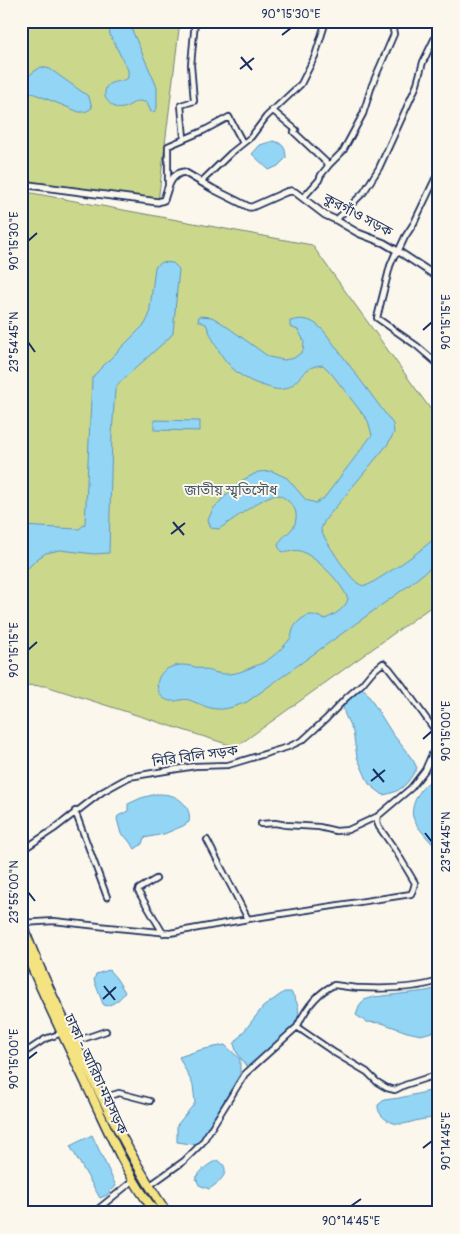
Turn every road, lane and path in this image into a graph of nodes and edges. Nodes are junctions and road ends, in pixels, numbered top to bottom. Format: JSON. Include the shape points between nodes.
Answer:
{"nodes":[{"id":1,"x":195,"y":21,"type":"edge"},
{"id":2,"x":326,"y":21,"type":"edge"},
{"id":3,"x":391,"y":21,"type":"edge"},
{"id":4,"x":439,"y":30,"type":"edge"},
{"id":5,"x":272,"y":110,"type":"junction"},
{"id":6,"x":184,"y":138,"type":"junction"},
{"id":7,"x":243,"y":143,"type":"junction"},
{"id":8,"x":329,"y":165,"type":"junction"},
{"id":9,"x":439,"y":181,"type":"edge"},
{"id":10,"x":201,"y":182,"type":"junction"},
{"id":11,"x":21,"y":184,"type":"edge"},
{"id":12,"x":168,"y":187,"type":"junction"},
{"id":13,"x":303,"y":198,"type":"junction"},
{"id":14,"x":336,"y":220,"type":"junction"},
{"id":15,"x":398,"y":251,"type":"junction"},
{"id":16,"x":439,"y":278,"type":"edge"},
{"id":17,"x":439,"y":365,"type":"edge"},
{"id":18,"x":439,"y":736,"type":"edge"},
{"id":19,"x":439,"y":747,"type":"edge"},
{"id":20,"x":75,"y":811,"type":"junction"},
{"id":21,"x":378,"y":816,"type":"junction"},
{"id":22,"x":260,"y":824,"type":"dead end"},
{"id":23,"x":207,"y":840,"type":"dead end"},
{"id":24,"x":21,"y":851,"type":"edge"},
{"id":25,"x":156,"y":879,"type":"dead end"},
{"id":26,"x":107,"y":897,"type":"dead end"},
{"id":27,"x":248,"y":919,"type":"junction"},
{"id":28,"x":22,"y":922,"type":"edge"},
{"id":29,"x":163,"y":933,"type":"junction"},
{"id":30,"x":21,"y":941,"type":"edge"},
{"id":31,"x":439,"y":981,"type":"edge"},
{"id":32,"x":297,"y":1027,"type":"junction"},
{"id":33,"x":106,"y":1031,"type":"dead end"},
{"id":34,"x":62,"y":1033,"type":"junction"},
{"id":35,"x":74,"y":1042,"type":"junction"},
{"id":36,"x":21,"y":1055,"type":"edge"},
{"id":37,"x":439,"y":1074,"type":"edge"},
{"id":38,"x":102,"y":1098,"type":"junction"},
{"id":39,"x":150,"y":1101,"type":"dead end"},
{"id":40,"x":134,"y":1180,"type":"junction"},
{"id":41,"x":149,"y":1186,"type":"junction"},
{"id":42,"x":152,"y":1211,"type":"edge"},
{"id":43,"x":93,"y":1213,"type":"edge"},
{"id":44,"x":167,"y":1213,"type":"edge"}],
"edges":[{"from":1,"to":6,"type":"street","via":[[191,65],[194,100],[180,105]]},
{"from":2,"to":5,"type":"street","via":[[315,56],[301,84]]},
{"from":3,"to":8,"type":"street","via":[[394,34],[363,114],[343,151]]},
{"from":4,"to":14,"type":"street","via":[[379,168],[364,192]]},
{"from":5,"to":7,"type":"street"},
{"from":5,"to":8,"type":"street"},
{"from":6,"to":7,"type":"street","via":[[229,117]]},
{"from":6,"to":12,"type":"street","via":[[168,146]]},
{"from":7,"to":10,"type":"street"},
{"from":8,"to":13,"type":"street"},
{"from":9,"to":15,"type":"street","via":[[435,179]]},
{"from":10,"to":12,"type":"street","name":"কুরগাঁও সড়ক","via":[[179,172]]},
{"from":10,"to":13,"type":"street","name":"কুরগাঁও সড়ক","via":[[248,207],[291,191]]},
{"from":11,"to":12,"type":"street","name":"কুরগাঁও সড়ক","via":[[158,202],[164,200]]},
{"from":13,"to":14,"type":"street","name":"কুরগাঁও সড়ক"},
{"from":14,"to":15,"type":"street","name":"কুরগাঁও সড়ক"},
{"from":15,"to":16,"type":"street","name":"কুরগাঁও সড়ক"},
{"from":15,"to":17,"type":"street","via":[[390,266],[377,318]]},
{"from":18,"to":20,"type":"street","name":"নিরি বিলি সড়ক","via":[[384,663],[303,740],[288,748],[228,764],[129,777]]},
{"from":19,"to":21,"type":"street","via":[[411,788]]},
{"from":20,"to":24,"type":"street"},
{"from":20,"to":26,"type":"street"},
{"from":21,"to":22,"type":"street","via":[[339,831]]},
{"from":21,"to":27,"type":"street","via":[[376,822],[415,883],[411,894]]},
{"from":23,"to":27,"type":"street"},
{"from":25,"to":29,"type":"street","via":[[138,891]]},
{"from":27,"to":29,"type":"street"},
{"from":28,"to":29,"type":"street","via":[[54,921]]},
{"from":28,"to":35,"type":"highway"},
{"from":30,"to":34,"type":"highway","name":"ঢাকা - আরিচা মহাসড়ক"},
{"from":31,"to":32,"type":"street","via":[[426,985],[376,988],[334,985],[317,996]]},
{"from":32,"to":37,"type":"street","via":[[387,1088],[395,1090]]},
{"from":32,"to":41,"type":"street","via":[[246,1074],[202,1143],[184,1161]]},
{"from":33,"to":35,"type":"street"},
{"from":34,"to":36,"type":"street","via":[[45,1039]]},
{"from":34,"to":40,"type":"highway","name":"ঢাকা - আরিচা মহাসড়ক"},
{"from":35,"to":38,"type":"highway"},
{"from":38,"to":39,"type":"street","via":[[119,1093]]},
{"from":38,"to":41,"type":"highway"},
{"from":40,"to":42,"type":"highway","name":"ঢাকা - আরিচা মহাসড়ক"},
{"from":40,"to":43,"type":"street"},
{"from":41,"to":44,"type":"highway"}]}
